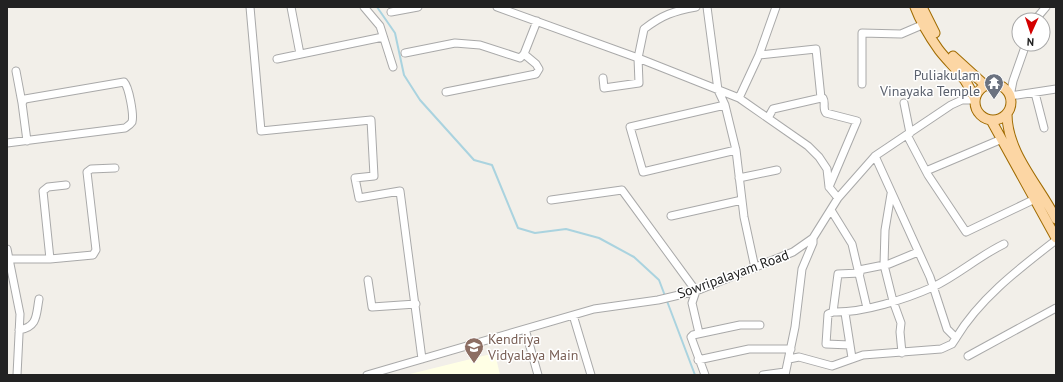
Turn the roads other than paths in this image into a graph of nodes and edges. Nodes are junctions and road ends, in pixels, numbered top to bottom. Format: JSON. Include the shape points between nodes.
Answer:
{"nodes":[{"id":1,"x":250,"y":7,"type":"edge"},
{"id":2,"x":291,"y":7,"type":"edge"},
{"id":3,"x":364,"y":7,"type":"edge"},
{"id":4,"x":418,"y":7,"type":"edge"},
{"id":5,"x":497,"y":7,"type":"edge"},
{"id":6,"x":696,"y":7,"type":"edge"},
{"id":7,"x":707,"y":7,"type":"edge"},
{"id":8,"x":776,"y":7,"type":"edge"},
{"id":9,"x":915,"y":7,"type":"edge"},
{"id":10,"x":922,"y":7,"type":"edge"},
{"id":11,"x":391,"y":12,"type":"dead end"},
{"id":12,"x":537,"y":21,"type":"junction"},
{"id":13,"x":922,"y":25,"type":"junction"},
{"id":14,"x":383,"y":37,"type":"junction"},
{"id":15,"x":1023,"y":52,"type":"edge"},
{"id":16,"x":405,"y":53,"type":"dead end"},
{"id":17,"x":300,"y":54,"type":"junction"},
{"id":18,"x":524,"y":54,"type":"junction"},
{"id":19,"x":759,"y":55,"type":"junction"},
{"id":20,"x":638,"y":58,"type":"junction"},
{"id":21,"x":277,"y":59,"type":"dead end"},
{"id":22,"x":393,"y":67,"type":"dead end"},
{"id":23,"x":16,"y":71,"type":"dead end"},
{"id":24,"x":603,"y":78,"type":"dead end"},
{"id":25,"x":862,"y":84,"type":"dead end"},
{"id":26,"x":986,"y":86,"type":"junction"},
{"id":27,"x":1056,"y":89,"type":"edge"},
{"id":28,"x":718,"y":90,"type":"junction"},
{"id":29,"x":446,"y":92,"type":"dead end"},
{"id":30,"x":1035,"y":92,"type":"junction"},
{"id":31,"x":1010,"y":96,"type":"junction"},
{"id":32,"x":738,"y":98,"type":"junction"},
{"id":33,"x":821,"y":98,"type":"junction"},
{"id":34,"x":975,"y":100,"type":"junction"},
{"id":35,"x":22,"y":103,"type":"junction"},
{"id":36,"x":904,"y":103,"type":"dead end"},
{"id":37,"x":725,"y":105,"type":"junction"},
{"id":38,"x":1007,"y":114,"type":"junction"},
{"id":39,"x":768,"y":118,"type":"junction"},
{"id":40,"x":991,"y":120,"type":"junction"},
{"id":41,"x":1044,"y":128,"type":"dead end"},
{"id":42,"x":909,"y":134,"type":"junction"},
{"id":43,"x":1002,"y":139,"type":"junction"},
{"id":44,"x":28,"y":141,"type":"junction"},
{"id":45,"x":7,"y":143,"type":"edge"},
{"id":46,"x":736,"y":150,"type":"junction"},
{"id":47,"x":875,"y":156,"type":"junction"},
{"id":48,"x":115,"y":168,"type":"dead end"},
{"id":49,"x":777,"y":170,"type":"dead end"},
{"id":50,"x":926,"y":171,"type":"junction"},
{"id":51,"x":739,"y":178,"type":"junction"},
{"id":52,"x":66,"y":185,"type":"dead end"},
{"id":53,"x":829,"y":187,"type":"junction"},
{"id":54,"x":891,"y":194,"type":"junction"},
{"id":55,"x":838,"y":198,"type":"junction"},
{"id":56,"x":1039,"y":198,"type":"junction"},
{"id":57,"x":551,"y":200,"type":"dead end"},
{"id":58,"x":742,"y":200,"type":"junction"},
{"id":59,"x":1053,"y":207,"type":"edge"},
{"id":60,"x":831,"y":210,"type":"junction"},
{"id":61,"x":671,"y":216,"type":"dead end"},
{"id":62,"x":1056,"y":219,"type":"edge"},
{"id":63,"x":813,"y":238,"type":"junction"},
{"id":64,"x":1056,"y":239,"type":"edge"},
{"id":65,"x":1004,"y":244,"type":"dead end"},
{"id":66,"x":7,"y":249,"type":"edge"},
{"id":67,"x":918,"y":252,"type":"junction"},
{"id":68,"x":10,"y":259,"type":"junction"},
{"id":69,"x":50,"y":259,"type":"junction"},
{"id":70,"x":884,"y":265,"type":"junction"},
{"id":71,"x":755,"y":268,"type":"junction"},
{"id":72,"x":859,"y":272,"type":"junction"},
{"id":73,"x":368,"y":280,"type":"dead end"},
{"id":74,"x":934,"y":286,"type":"junction"},
{"id":75,"x":696,"y":291,"type":"junction"},
{"id":76,"x":38,"y":299,"type":"dead end"},
{"id":77,"x":893,"y":301,"type":"junction"},
{"id":78,"x":416,"y":304,"type":"junction"},
{"id":79,"x":867,"y":308,"type":"junction"},
{"id":80,"x":1056,"y":308,"type":"edge"},
{"id":81,"x":833,"y":312,"type":"junction"},
{"id":82,"x":845,"y":313,"type":"junction"},
{"id":83,"x":573,"y":315,"type":"junction"},
{"id":84,"x":760,"y":325,"type":"dead end"},
{"id":85,"x":526,"y":329,"type":"junction"},
{"id":86,"x":19,"y":330,"type":"junction"},
{"id":87,"x":699,"y":333,"type":"junction"},
{"id":88,"x":956,"y":338,"type":"junction"},
{"id":89,"x":850,"y":345,"type":"junction"},
{"id":90,"x":790,"y":349,"type":"junction"},
{"id":91,"x":902,"y":353,"type":"junction"},
{"id":92,"x":968,"y":356,"type":"dead end"},
{"id":93,"x":852,"y":358,"type":"junction"},
{"id":94,"x":422,"y":359,"type":"junction"},
{"id":95,"x":789,"y":359,"type":"junction"},
{"id":96,"x":698,"y":360,"type":"junction"},
{"id":97,"x":379,"y":373,"type":"edge"},
{"id":98,"x":785,"y":374,"type":"edge"},
{"id":99,"x":17,"y":375,"type":"edge"},
{"id":100,"x":367,"y":375,"type":"edge"},
{"id":101,"x":538,"y":375,"type":"edge"},
{"id":102,"x":591,"y":375,"type":"edge"},
{"id":103,"x":705,"y":375,"type":"edge"},
{"id":104,"x":763,"y":375,"type":"edge"}],
"edges":[{"from":1,"to":78,"type":"street","via":[[261,131],[371,120],[374,176],[355,178],[360,198],[400,191]]},
{"from":2,"to":17,"type":"street"},
{"from":3,"to":14,"type":"street","via":[[380,26]]},
{"from":4,"to":11,"type":"street"},
{"from":5,"to":12,"type":"street"},
{"from":6,"to":20,"type":"street","via":[[672,12],[644,29]]},
{"from":7,"to":28,"type":"street"},
{"from":8,"to":19,"type":"street"},
{"from":9,"to":13,"type":"main road"},
{"from":10,"to":26,"type":"main road","via":[[943,45],[960,64]]},
{"from":12,"to":18,"type":"street"},
{"from":12,"to":20,"type":"street"},
{"from":13,"to":25,"type":"street","via":[[901,34],[862,33]]},
{"from":13,"to":34,"type":"main road","via":[[940,51],[968,81]]},
{"from":14,"to":17,"type":"street"},
{"from":14,"to":22,"type":"street"},
{"from":15,"to":31,"type":"street"},
{"from":16,"to":18,"type":"street","via":[[455,43],[480,45],[520,58]]},
{"from":17,"to":21,"type":"street"},
{"from":18,"to":29,"type":"street","via":[[536,64],[536,74]]},
{"from":19,"to":32,"type":"street"},
{"from":19,"to":33,"type":"street","via":[[816,49]]},
{"from":20,"to":24,"type":"street","via":[[639,83],[604,88]]},
{"from":20,"to":28,"type":"street"},
{"from":23,"to":35,"type":"street"},
{"from":26,"to":31,"type":"main road","via":[[1002,88]]},
{"from":26,"to":34,"type":"main road","via":[[979,91]]},
{"from":27,"to":30,"type":"street"},
{"from":28,"to":32,"type":"street"},
{"from":28,"to":37,"type":"street"},
{"from":30,"to":31,"type":"street"},
{"from":30,"to":41,"type":"street"},
{"from":31,"to":38,"type":"main road","via":[[1011,106]]},
{"from":32,"to":39,"type":"street"},
{"from":33,"to":39,"type":"street","via":[[773,109]]},
{"from":33,"to":53,"type":"street","via":[[824,100],[826,113],[857,121]]},
{"from":34,"to":40,"type":"main road","via":[[979,112]]},
{"from":34,"to":42,"type":"street","name":"Sowripalayam Road","via":[[962,100],[951,105]]},
{"from":35,"to":44,"type":"street"},
{"from":35,"to":44,"type":"street","via":[[31,97],[124,82],[132,113],[132,121],[125,128]]},
{"from":36,"to":42,"type":"street"},
{"from":37,"to":46,"type":"street"},
{"from":37,"to":46,"type":"street","via":[[630,127],[642,172]]},
{"from":38,"to":40,"type":"main road","via":[[997,120]]},
{"from":38,"to":56,"type":"main road","via":[[1007,127],[1015,150]]},
{"from":39,"to":53,"type":"street","via":[[808,146],[819,157],[827,169]]},
{"from":40,"to":43,"type":"main road"},
{"from":42,"to":47,"type":"street","name":"Sowripalayam Road"},
{"from":42,"to":50,"type":"street"},
{"from":43,"to":50,"type":"street"},
{"from":43,"to":56,"type":"main road"},
{"from":44,"to":45,"type":"street"},
{"from":46,"to":51,"type":"street"},
{"from":47,"to":54,"type":"street"},
{"from":47,"to":55,"type":"street","name":"Sowripalayam Road"},
{"from":48,"to":69,"type":"street","via":[[91,169],[87,172],[96,250],[93,255]]},
{"from":49,"to":51,"type":"street"},
{"from":50,"to":56,"type":"street","via":[[966,232]]},
{"from":51,"to":58,"type":"street"},
{"from":52,"to":69,"type":"street","via":[[48,187],[43,191]]},
{"from":53,"to":55,"type":"street"},
{"from":54,"to":67,"type":"street"},
{"from":54,"to":70,"type":"street","via":[[885,230]]},
{"from":55,"to":60,"type":"street","name":"Sowripalayam Road"},
{"from":56,"to":59,"type":"main road"},
{"from":56,"to":64,"type":"main road"},
{"from":57,"to":75,"type":"street","via":[[622,190]]},
{"from":58,"to":61,"type":"street"},
{"from":58,"to":71,"type":"street"},
{"from":59,"to":62,"type":"main road"},
{"from":60,"to":63,"type":"street","name":"Sowripalayam Road"},
{"from":60,"to":72,"type":"street","via":[[852,244]]},
{"from":63,"to":71,"type":"street","name":"Sowripalayam Road","via":[[793,252]]},
{"from":63,"to":90,"type":"street","via":[[802,270]]},
{"from":64,"to":88,"type":"street","via":[[1017,270],[987,299]]},
{"from":65,"to":74,"type":"street"},
{"from":66,"to":68,"type":"street"},
{"from":67,"to":70,"type":"street"},
{"from":67,"to":74,"type":"street"},
{"from":68,"to":69,"type":"street"},
{"from":68,"to":86,"type":"street","via":[[20,314]]},
{"from":70,"to":72,"type":"street"},
{"from":70,"to":77,"type":"street"},
{"from":71,"to":75,"type":"street","name":"Sowripalayam Road"},
{"from":72,"to":79,"type":"street"},
{"from":72,"to":81,"type":"street","via":[[838,274]]},
{"from":73,"to":78,"type":"street","via":[[372,307]]},
{"from":74,"to":77,"type":"street"},
{"from":74,"to":88,"type":"street","via":[[947,329]]},
{"from":75,"to":83,"type":"street","name":"Sowripalayam Road"},
{"from":75,"to":87,"type":"street","via":[[692,303]]},
{"from":76,"to":86,"type":"street","via":[[34,323],[29,329]]},
{"from":77,"to":79,"type":"street"},
{"from":77,"to":91,"type":"street","via":[[901,323]]},
{"from":78,"to":94,"type":"street"},
{"from":79,"to":82,"type":"street"},
{"from":80,"to":92,"type":"street"},
{"from":81,"to":82,"type":"street"},
{"from":81,"to":89,"type":"street","via":[[828,314],[826,344]]},
{"from":82,"to":89,"type":"street"},
{"from":83,"to":85,"type":"street","name":"Sowripalayam Road"},
{"from":83,"to":102,"type":"street"},
{"from":84,"to":87,"type":"street","via":[[740,325]]},
{"from":85,"to":94,"type":"street","name":"Sowripalayam Road"},
{"from":85,"to":101,"type":"street"},
{"from":86,"to":99,"type":"street"},
{"from":87,"to":96,"type":"street","via":[[691,337]]},
{"from":88,"to":91,"type":"street","via":[[952,344],[941,349]]},
{"from":89,"to":93,"type":"street"},
{"from":90,"to":95,"type":"street"},
{"from":90,"to":96,"type":"street","via":[[749,349]]},
{"from":91,"to":93,"type":"street"},
{"from":93,"to":95,"type":"street","via":[[832,366],[799,357]]},
{"from":94,"to":97,"type":"street","name":"Sowripalayam Road"},
{"from":95,"to":98,"type":"street"},
{"from":96,"to":103,"type":"street"},
{"from":97,"to":100,"type":"street","name":"Sowripalayam Road"},
{"from":98,"to":104,"type":"street"}]}
